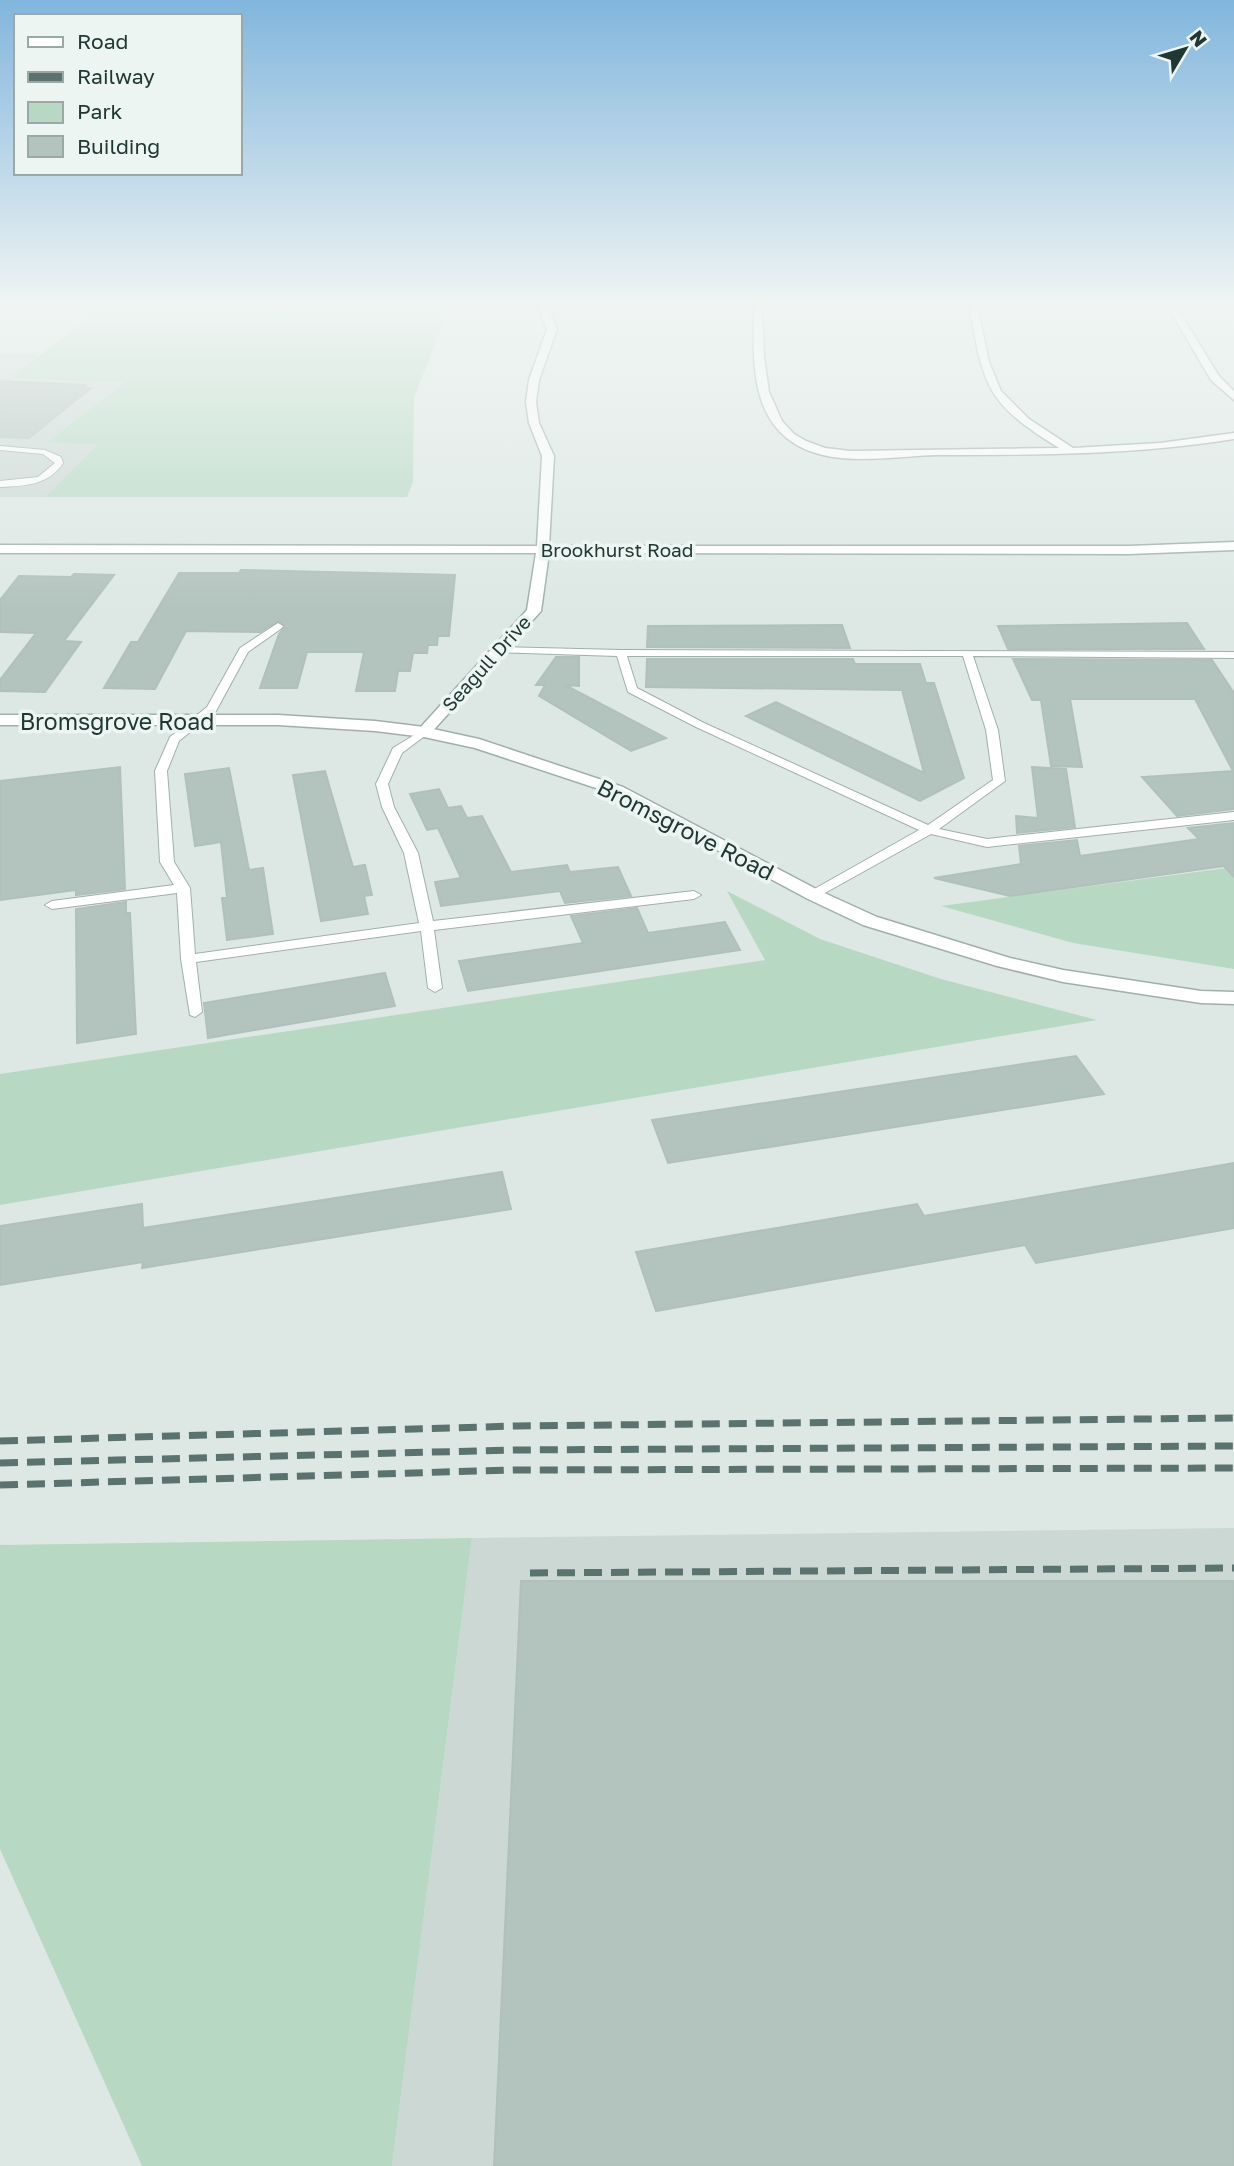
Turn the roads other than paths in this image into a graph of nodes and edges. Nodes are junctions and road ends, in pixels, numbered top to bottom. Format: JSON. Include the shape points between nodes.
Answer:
{"nodes":[{"id":1,"x":532,"y":406,"type":"edge"},
{"id":2,"x":769,"y":406,"type":"edge"},
{"id":3,"x":1010,"y":406,"type":"edge"},
{"id":4,"x":1234,"y":436,"type":"edge"},
{"id":5,"x":0,"y":448,"type":"edge"},
{"id":6,"x":1071,"y":451,"type":"junction"},
{"id":7,"x":0,"y":484,"type":"edge"},
{"id":8,"x":1234,"y":546,"type":"edge"},
{"id":9,"x":0,"y":549,"type":"edge"},
{"id":10,"x":543,"y":549,"type":"junction"},
{"id":11,"x":278,"y":626,"type":"dead end"},
{"id":12,"x":498,"y":650,"type":"junction"},
{"id":13,"x":621,"y":653,"type":"junction"},
{"id":14,"x":967,"y":653,"type":"junction"},
{"id":15,"x":1234,"y":655,"type":"edge"},
{"id":16,"x":0,"y":720,"type":"edge"},
{"id":17,"x":193,"y":722,"type":"junction"},
{"id":18,"x":424,"y":732,"type":"junction"},
{"id":19,"x":1234,"y":816,"type":"edge"},
{"id":20,"x":929,"y":830,"type":"junction"},
{"id":21,"x":183,"y":888,"type":"junction"},
{"id":22,"x":694,"y":895,"type":"dead end"},
{"id":23,"x":814,"y":895,"type":"junction"},
{"id":24,"x":52,"y":905,"type":"dead end"},
{"id":25,"x":427,"y":927,"type":"junction"},
{"id":26,"x":188,"y":959,"type":"junction"},
{"id":27,"x":435,"y":988,"type":"dead end"},
{"id":28,"x":1234,"y":998,"type":"edge"},
{"id":29,"x":195,"y":1012,"type":"dead end"}],
"edges":[{"from":1,"to":10,"type":"street","name":"Seagull Drive","via":[[548,456]]},
{"from":2,"to":6,"type":"street","via":[[789,435],[811,447],[850,452]]},
{"from":3,"to":6,"type":"street"},
{"from":4,"to":6,"type":"street"},
{"from":5,"to":7,"type":"lane","via":[[45,452],[59,463],[38,480]]},
{"from":8,"to":10,"type":"street","name":"Brookhurst Road","via":[[1129,550]]},
{"from":9,"to":10,"type":"street","name":"Brookhurst Road"},
{"from":10,"to":12,"type":"street","name":"Seagull Drive","via":[[534,611]]},
{"from":11,"to":17,"type":"lane","via":[[244,650],[212,709]]},
{"from":12,"to":13,"type":"lane"},
{"from":12,"to":18,"type":"street","name":"Seagull Drive"},
{"from":13,"to":14,"type":"lane"},
{"from":13,"to":20,"type":"lane","via":[[632,690]]},
{"from":14,"to":15,"type":"lane"},
{"from":14,"to":20,"type":"lane","via":[[992,730],[999,781]]},
{"from":16,"to":17,"type":"street","name":"Bromsgrove Road"},
{"from":17,"to":18,"type":"street","name":"Bromsgrove Road","via":[[320,722]]},
{"from":17,"to":21,"type":"lane","via":[[174,739],[161,771],[167,862]]},
{"from":18,"to":23,"type":"street","name":"Bromsgrove Road","via":[[479,744],[618,790]]},
{"from":18,"to":25,"type":"lane","via":[[397,751],[383,784],[387,807],[411,853]]},
{"from":19,"to":20,"type":"lane","via":[[987,843]]},
{"from":20,"to":23,"type":"lane"},
{"from":21,"to":24,"type":"lane"},
{"from":21,"to":26,"type":"lane"},
{"from":22,"to":25,"type":"lane"},
{"from":23,"to":28,"type":"street","name":"Bromsgrove Road","via":[[870,921],[1004,962],[1108,984]]},
{"from":25,"to":26,"type":"lane"},
{"from":25,"to":27,"type":"lane"},
{"from":26,"to":29,"type":"lane"}]}
